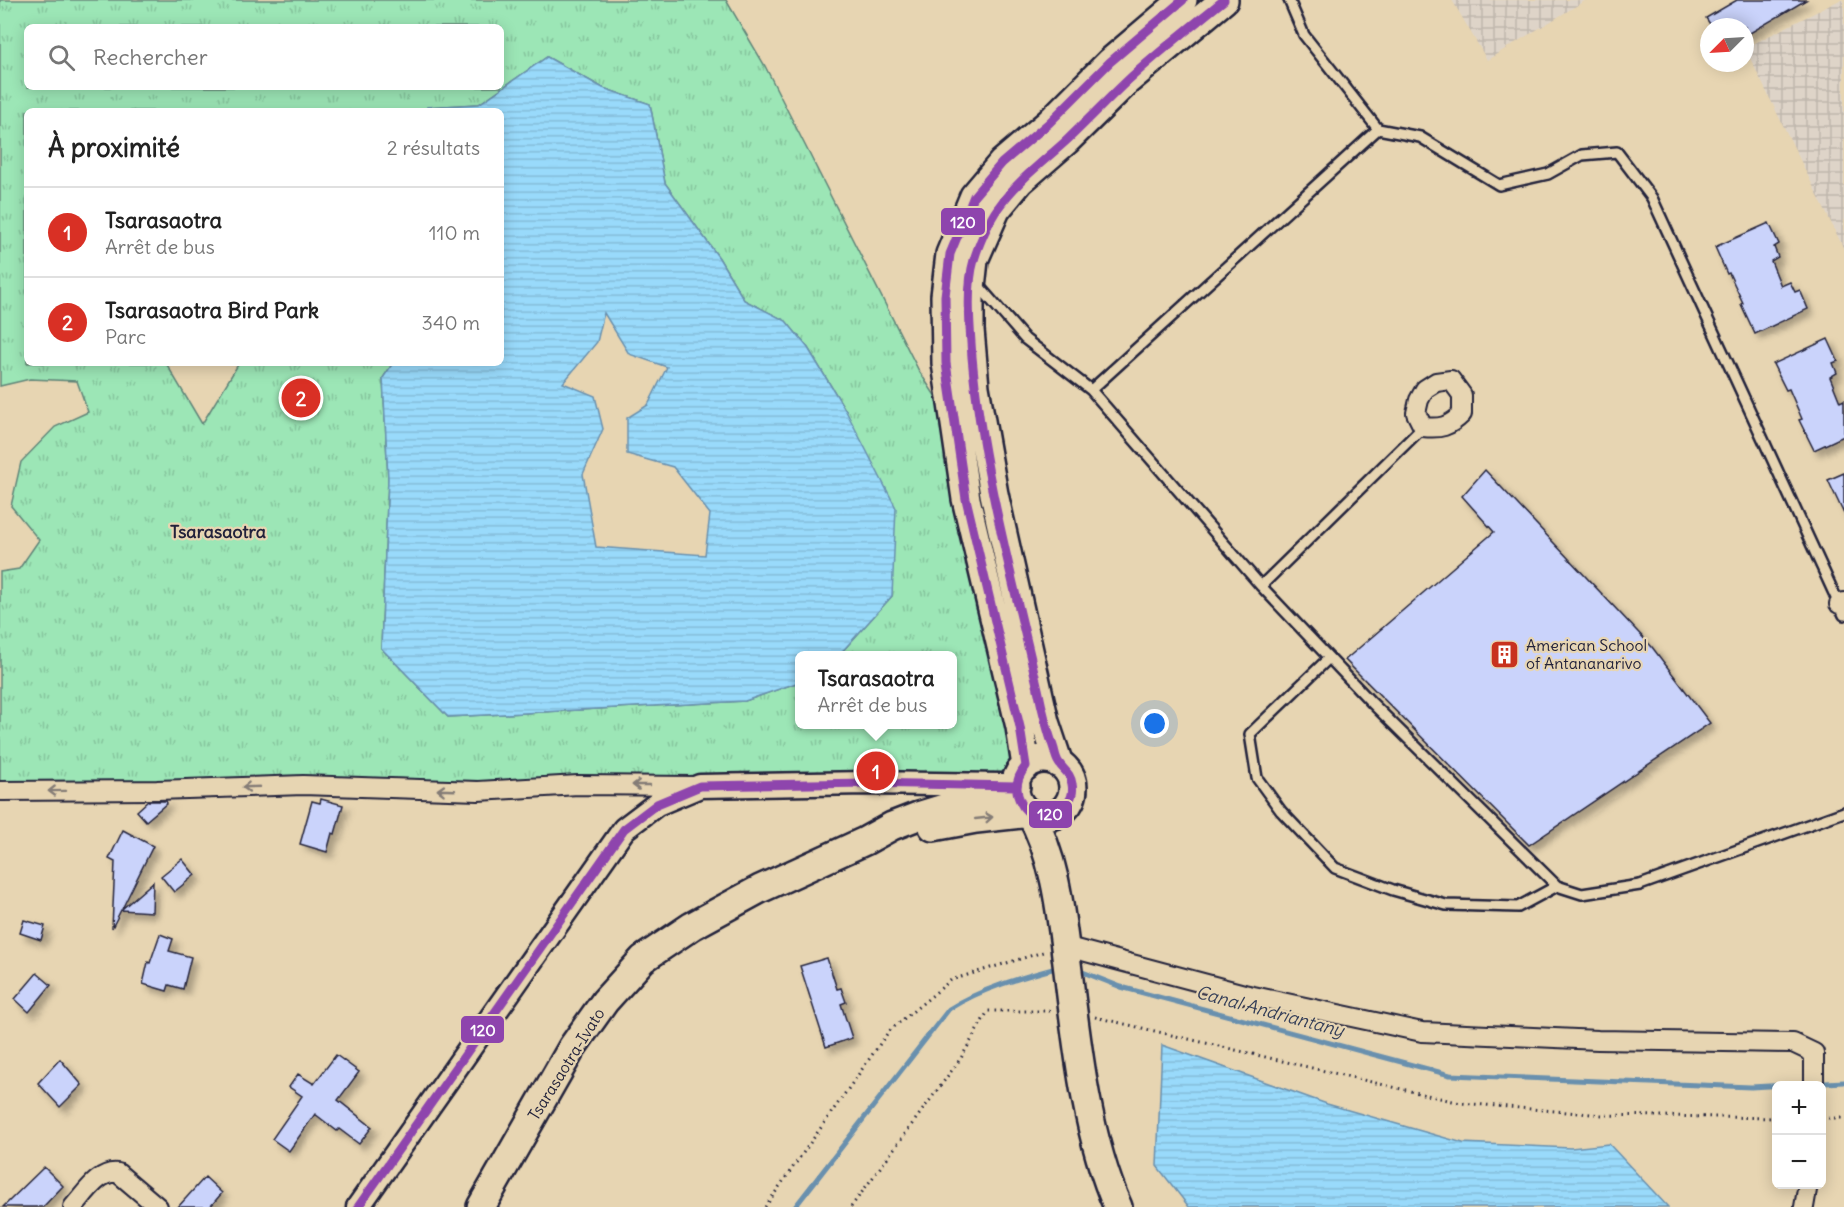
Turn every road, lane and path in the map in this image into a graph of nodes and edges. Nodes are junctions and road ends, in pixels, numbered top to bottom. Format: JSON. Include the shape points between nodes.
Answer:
{"nodes":[{"id":1,"x":1183,"y":0,"type":"edge"},
{"id":2,"x":1224,"y":0,"type":"edge"},
{"id":3,"x":1288,"y":0,"type":"edge"},
{"id":4,"x":1378,"y":129,"type":"junction"},
{"id":5,"x":972,"y":278,"type":"junction"},
{"id":6,"x":1091,"y":390,"type":"junction"},
{"id":7,"x":1423,"y":427,"type":"dead end"},
{"id":8,"x":1261,"y":586,"type":"junction"},
{"id":9,"x":1842,"y":607,"type":"edge"},
{"id":10,"x":1329,"y":658,"type":"junction"},
{"id":11,"x":1059,"y":764,"type":"junction"},
{"id":12,"x":1021,"y":776,"type":"junction"},
{"id":13,"x":910,"y":783,"type":"junction"},
{"id":14,"x":700,"y":786,"type":"junction"},
{"id":15,"x":0,"y":791,"type":"edge"},
{"id":16,"x":1063,"y":810,"type":"junction"},
{"id":17,"x":1844,"y":812,"type":"edge"},
{"id":18,"x":1030,"y":813,"type":"junction"},
{"id":19,"x":912,"y":818,"type":"junction"},
{"id":20,"x":865,"y":842,"type":"junction"},
{"id":21,"x":1051,"y":862,"type":"junction"},
{"id":22,"x":1557,"y":886,"type":"junction"},
{"id":23,"x":1064,"y":945,"type":"junction"},
{"id":24,"x":1073,"y":1011,"type":"junction"},
{"id":25,"x":1814,"y":1081,"type":"edge"},
{"id":26,"x":1772,"y":1118,"type":"edge"},
{"id":27,"x":1826,"y":1118,"type":"edge"},
{"id":28,"x":1844,"y":1118,"type":"edge"},
{"id":29,"x":1807,"y":1189,"type":"edge"},
{"id":30,"x":73,"y":1207,"type":"edge"},
{"id":31,"x":158,"y":1207,"type":"edge"},
{"id":32,"x":358,"y":1207,"type":"edge"},
{"id":33,"x":481,"y":1207,"type":"edge"},
{"id":34,"x":765,"y":1207,"type":"edge"},
{"id":35,"x":851,"y":1207,"type":"edge"},
{"id":36,"x":1118,"y":1207,"type":"edge"},
{"id":37,"x":1804,"y":1207,"type":"edge"}],
"edges":[{"from":1,"to":12,"type":"main road","via":[[1002,163],[974,196],[950,254],[945,296],[946,363],[964,488],[1020,728]]},
{"from":2,"to":5,"type":"main road","via":[[1127,81],[1020,181],[996,210],[974,260]]},
{"from":3,"to":4,"type":"lane","via":[[1304,35]]},
{"from":4,"to":6,"type":"lane"},
{"from":4,"to":9,"type":"lane","via":[[1420,137],[1499,185],[1548,174],[1582,155],[1617,152],[1652,198]]},
{"from":5,"to":6,"type":"lane","via":[[1025,339]]},
{"from":5,"to":11,"type":"main road","via":[[971,361],[992,483],[1045,722]]},
{"from":6,"to":8,"type":"lane"},
{"from":7,"to":8,"type":"lane"},
{"from":8,"to":10,"type":"lane"},
{"from":10,"to":22,"type":"lane"},
{"from":10,"to":22,"type":"lane","via":[[1250,734],[1257,778],[1281,811],[1335,868],[1446,905],[1518,907]]},
{"from":11,"to":12,"type":"main road","via":[[1051,759],[1033,761]]},
{"from":11,"to":16,"type":"main road","via":[[1073,786],[1073,795]]},
{"from":12,"to":13,"type":"street"},
{"from":12,"to":18,"type":"main road","via":[[1019,801]]},
{"from":12,"to":19,"type":"main road"},
{"from":13,"to":14,"type":"street"},
{"from":13,"to":19,"type":"street"},
{"from":14,"to":15,"type":"street","one_way":true,"via":[[578,785],[478,791],[303,785]]},
{"from":14,"to":32,"type":"street","via":[[657,804],[624,829]]},
{"from":16,"to":18,"type":"main road","via":[[1047,816]]},
{"from":16,"to":21,"type":"main road"},
{"from":17,"to":22,"type":"lane","via":[[1640,885],[1582,894]]},
{"from":20,"to":18,"type":"main road","one_way":true,"via":[[955,822]]},
{"from":18,"to":21,"type":"main road"},
{"from":19,"to":20,"type":"main road"},
{"from":20,"to":33,"type":"main road","name":"Tsarasaotra-Ivato","via":[[760,889],[692,926],[643,959],[605,1001],[573,1046]]},
{"from":21,"to":23,"type":"main road"},
{"from":23,"to":24,"type":"main road"},
{"from":23,"to":25,"type":"street","via":[[1244,994],[1422,1032],[1793,1043],[1814,1053]]},
{"from":23,"to":34,"type":"path","via":[[951,980],[889,1031]]},
{"from":24,"to":26,"type":"path","via":[[1461,1103],[1602,1115]]},
{"from":24,"to":35,"type":"path","via":[[988,1011],[961,1058]]},
{"from":24,"to":36,"type":"main road","via":[[1099,1154]]},
{"from":27,"to":28,"type":"path"},
{"from":29,"to":37,"type":"street"},
{"from":30,"to":31,"type":"street","via":[[110,1172],[118,1173]]}]}
